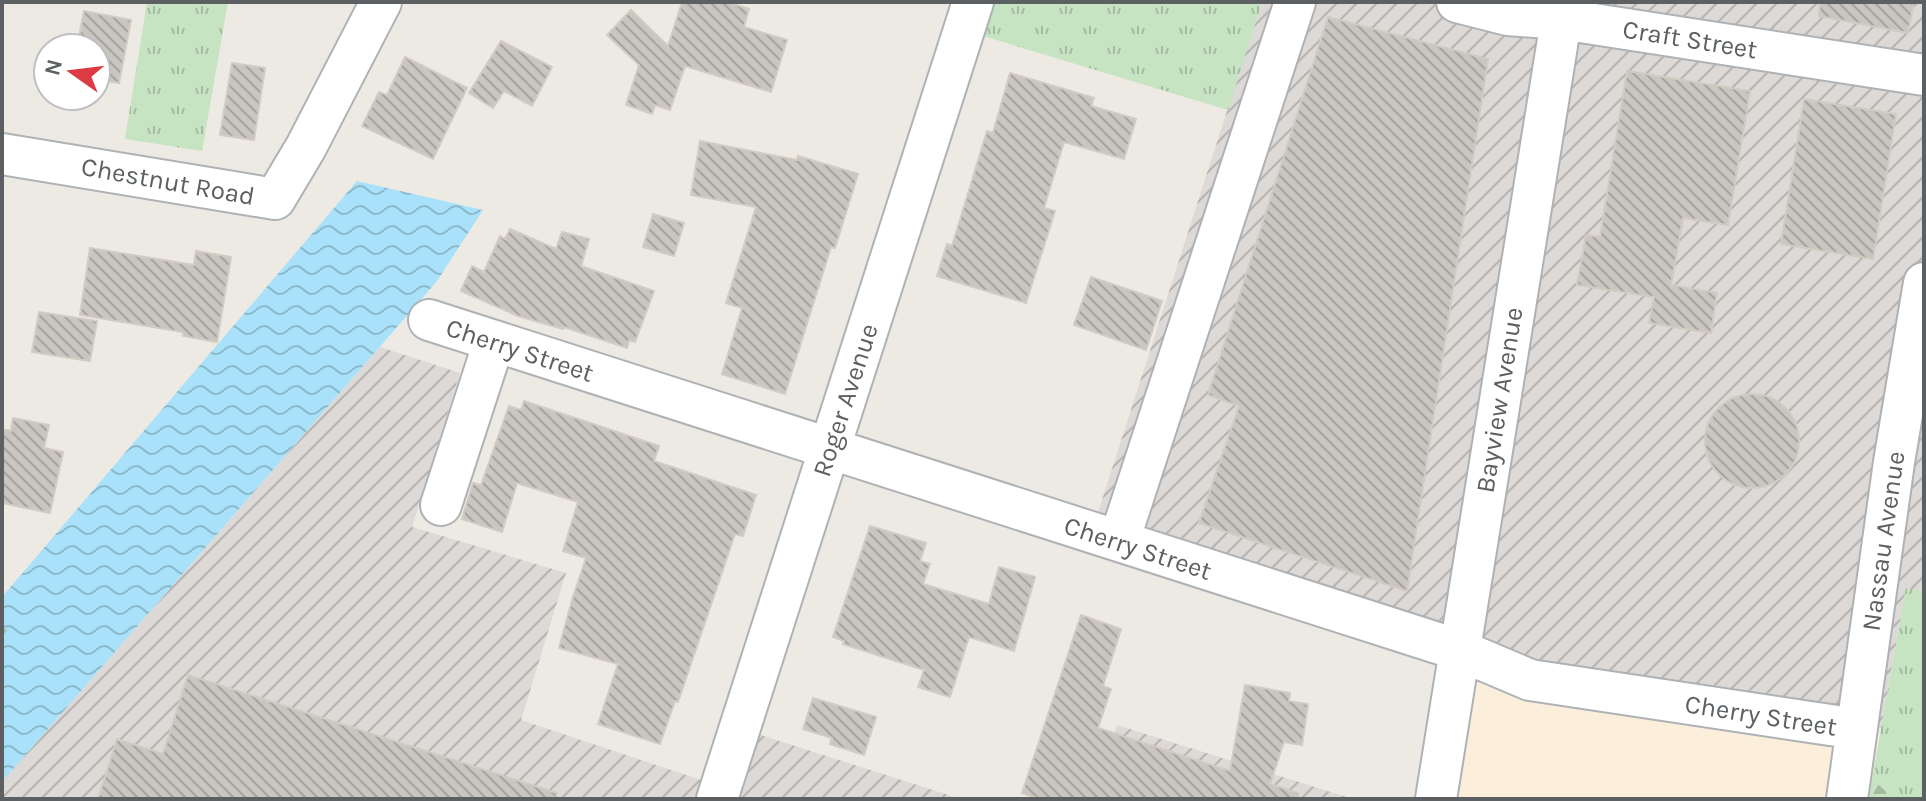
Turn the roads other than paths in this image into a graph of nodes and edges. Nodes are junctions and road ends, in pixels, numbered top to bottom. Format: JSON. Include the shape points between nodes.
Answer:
{"nodes":[{"id":1,"x":381,"y":2,"type":"edge"},
{"id":2,"x":973,"y":2,"type":"edge"},
{"id":3,"x":1295,"y":2,"type":"edge"},
{"id":4,"x":1457,"y":2,"type":"edge"},
{"id":5,"x":1562,"y":10,"type":"edge"},
{"id":6,"x":1924,"y":75,"type":"edge"},
{"id":7,"x":2,"y":154,"type":"edge"},
{"id":8,"x":1924,"y":283,"type":"edge"},
{"id":9,"x":429,"y":320,"type":"dead end"},
{"id":10,"x":494,"y":342,"type":"junction"},
{"id":11,"x":829,"y":449,"type":"junction"},
{"id":12,"x":441,"y":505,"type":"dead end"},
{"id":13,"x":1119,"y":541,"type":"junction"},
{"id":14,"x":1459,"y":650,"type":"junction"},
{"id":15,"x":1857,"y":729,"type":"junction"},
{"id":16,"x":717,"y":799,"type":"edge"},
{"id":17,"x":1436,"y":799,"type":"edge"},
{"id":18,"x":1847,"y":799,"type":"edge"}],
"edges":[{"from":1,"to":7,"type":"street","name":"Chestnut Road","via":[[275,199]]},
{"from":2,"to":11,"type":"street","name":"Roger Avenue"},
{"from":3,"to":13,"type":"street"},
{"from":4,"to":5,"type":"street","name":"Craft Street","via":[[1508,15]]},
{"from":5,"to":6,"type":"street","name":"Craft Street"},
{"from":5,"to":14,"type":"street","name":"Bayview Avenue"},
{"from":8,"to":15,"type":"street","name":"Nassau Avenue"},
{"from":9,"to":10,"type":"street","name":"Cherry Street"},
{"from":10,"to":11,"type":"street","name":"Cherry Street"},
{"from":10,"to":12,"type":"street"},
{"from":11,"to":13,"type":"street","name":"Cherry Street"},
{"from":11,"to":16,"type":"street","name":"Roger Avenue"},
{"from":13,"to":14,"type":"street","name":"Cherry Street"},
{"from":14,"to":15,"type":"street","name":"Cherry Street","via":[[1530,680]]},
{"from":14,"to":17,"type":"street","name":"Bayview Avenue"},
{"from":15,"to":18,"type":"street","name":"Nassau Avenue"}]}
